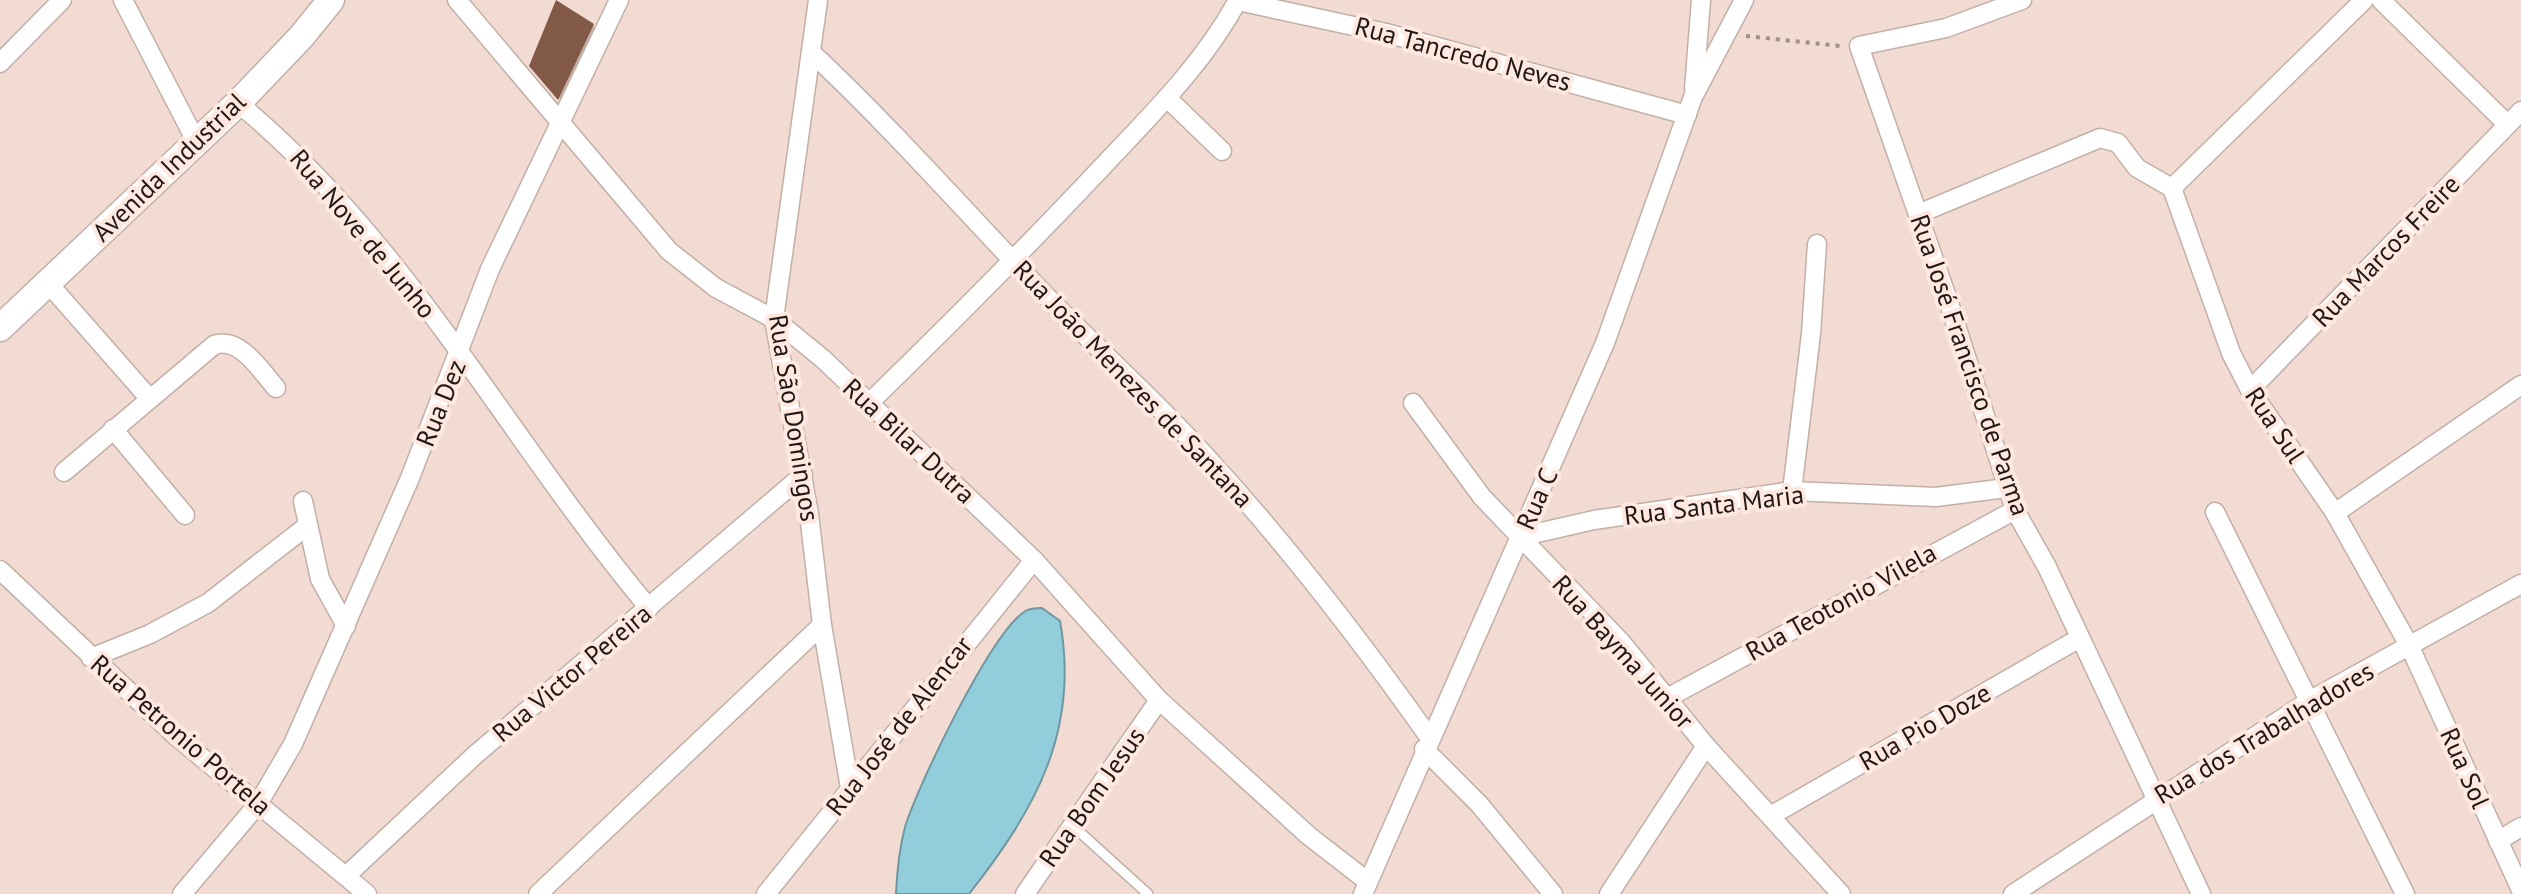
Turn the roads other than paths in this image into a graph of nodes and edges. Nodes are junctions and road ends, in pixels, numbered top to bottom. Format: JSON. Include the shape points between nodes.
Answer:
{"nodes":[{"id":1,"x":62,"y":0,"type":"edge"},
{"id":2,"x":123,"y":0,"type":"edge"},
{"id":3,"x":331,"y":0,"type":"edge"},
{"id":4,"x":457,"y":0,"type":"edge"},
{"id":5,"x":619,"y":0,"type":"edge"},
{"id":6,"x":818,"y":0,"type":"edge"},
{"id":7,"x":1238,"y":0,"type":"edge"},
{"id":8,"x":1701,"y":0,"type":"edge"},
{"id":9,"x":1744,"y":0,"type":"edge"},
{"id":10,"x":2022,"y":0,"type":"edge"},
{"id":11,"x":2364,"y":0,"type":"edge"},
{"id":12,"x":2381,"y":0,"type":"edge"},
{"id":13,"x":812,"y":53,"type":"junction"},
{"id":14,"x":0,"y":63,"type":"edge"},
{"id":15,"x":1167,"y":98,"type":"junction"},
{"id":16,"x":238,"y":103,"type":"junction"},
{"id":17,"x":1690,"y":106,"type":"junction"},
{"id":18,"x":2514,"y":118,"type":"edge"},
{"id":19,"x":559,"y":124,"type":"junction"},
{"id":20,"x":197,"y":143,"type":"junction"},
{"id":21,"x":1222,"y":151,"type":"dead end"},
{"id":22,"x":2172,"y":188,"type":"junction"},
{"id":23,"x":1918,"y":214,"type":"junction"},
{"id":24,"x":1817,"y":244,"type":"dead end"},
{"id":25,"x":1014,"y":261,"type":"junction"},
{"id":26,"x":48,"y":283,"type":"junction"},
{"id":27,"x":774,"y":319,"type":"junction"},
{"id":28,"x":0,"y":328,"type":"edge"},
{"id":29,"x":462,"y":351,"type":"junction"},
{"id":30,"x":2521,"y":385,"type":"edge"},
{"id":31,"x":276,"y":388,"type":"dead end"},
{"id":32,"x":2250,"y":390,"type":"junction"},
{"id":33,"x":149,"y":398,"type":"junction"},
{"id":34,"x":1413,"y":403,"type":"dead end"},
{"id":35,"x":868,"y":404,"type":"junction"},
{"id":36,"x":113,"y":429,"type":"junction"},
{"id":37,"x":64,"y":472,"type":"dead end"},
{"id":38,"x":803,"y":475,"type":"junction"},
{"id":39,"x":2006,"y":488,"type":"junction"},
{"id":40,"x":1792,"y":491,"type":"junction"},
{"id":41,"x":303,"y":501,"type":"dead end"},
{"id":42,"x":2015,"y":510,"type":"junction"},
{"id":43,"x":2215,"y":512,"type":"dead end"},
{"id":44,"x":2335,"y":513,"type":"junction"},
{"id":45,"x":185,"y":515,"type":"dead end"},
{"id":46,"x":307,"y":526,"type":"junction"},
{"id":47,"x":1520,"y":537,"type":"junction"},
{"id":48,"x":1034,"y":560,"type":"junction"},
{"id":49,"x":0,"y":570,"type":"edge"},
{"id":50,"x":2521,"y":584,"type":"edge"},
{"id":51,"x":649,"y":608,"type":"junction"},
{"id":52,"x":822,"y":625,"type":"junction"},
{"id":53,"x":346,"y":626,"type":"junction"},
{"id":54,"x":2078,"y":639,"type":"junction"},
{"id":55,"x":2410,"y":647,"type":"junction"},
{"id":56,"x":91,"y":658,"type":"junction"},
{"id":57,"x":1669,"y":697,"type":"junction"},
{"id":58,"x":1159,"y":700,"type":"junction"},
{"id":59,"x":2309,"y":701,"type":"junction"},
{"id":60,"x":1427,"y":743,"type":"junction"},
{"id":61,"x":1706,"y":746,"type":"junction"},
{"id":62,"x":850,"y":788,"type":"junction"},
{"id":63,"x":2155,"y":799,"type":"junction"},
{"id":64,"x":258,"y":804,"type":"junction"},
{"id":65,"x":1772,"y":815,"type":"junction"},
{"id":66,"x":1073,"y":826,"type":"junction"},
{"id":67,"x":2521,"y":827,"type":"edge"},
{"id":68,"x":2498,"y":841,"type":"junction"},
{"id":69,"x":346,"y":876,"type":"junction"},
{"id":70,"x":1365,"y":888,"type":"edge"},
{"id":71,"x":2521,"y":890,"type":"edge"},
{"id":72,"x":182,"y":894,"type":"edge"},
{"id":73,"x":367,"y":894,"type":"edge"},
{"id":74,"x":538,"y":894,"type":"edge"},
{"id":75,"x":766,"y":894,"type":"edge"},
{"id":76,"x":1025,"y":894,"type":"edge"},
{"id":77,"x":1148,"y":894,"type":"edge"},
{"id":78,"x":1553,"y":894,"type":"edge"},
{"id":79,"x":1609,"y":894,"type":"edge"},
{"id":80,"x":1841,"y":894,"type":"edge"},
{"id":81,"x":2013,"y":894,"type":"edge"},
{"id":82,"x":2201,"y":894,"type":"edge"},
{"id":83,"x":2405,"y":894,"type":"edge"}],
"edges":[{"from":1,"to":14,"type":"street"},
{"from":2,"to":20,"type":"street"},
{"from":3,"to":16,"type":"street","name":"Avenida Industrial"},
{"from":4,"to":19,"type":"street","name":"Rua Bilar Dutra"},
{"from":5,"to":19,"type":"street","name":"Rua Dez"},
{"from":6,"to":13,"type":"street","name":"Rua São Domingos"},
{"from":7,"to":15,"type":"street","via":[[1211,46]]},
{"from":7,"to":17,"type":"street","name":"Rua Tancredo Neves"},
{"from":8,"to":17,"type":"street","name":"Rua C"},
{"from":9,"to":17,"type":"street","name":"Rua C"},
{"from":10,"to":23,"type":"street","name":"Rua José Francisco de Parma","via":[[1946,28],[1859,46]]},
{"from":11,"to":22,"type":"street"},
{"from":12,"to":18,"type":"street"},
{"from":13,"to":25,"type":"street","name":"Rua João Menezes de Santana"},
{"from":13,"to":27,"type":"street","name":"Rua São Domingos"},
{"from":15,"to":21,"type":"street"},
{"from":15,"to":25,"type":"street"},
{"from":16,"to":20,"type":"street","name":"Avenida Industrial"},
{"from":16,"to":29,"type":"street","name":"Rua Nove de Junho","via":[[303,160],[350,212]]},
{"from":17,"to":47,"type":"street","name":"Rua C","via":[[1605,343]]},
{"from":18,"to":32,"type":"street","name":"Rua Marcos Freire"},
{"from":19,"to":27,"type":"street","name":"Rua Bilar Dutra","via":[[669,251],[716,288]]},
{"from":19,"to":29,"type":"street","name":"Rua Dez","via":[[490,269]]},
{"from":20,"to":26,"type":"street","name":"Avenida Industrial"},
{"from":22,"to":23,"type":"street","via":[[2137,168],[2118,143],[2100,138]]},
{"from":22,"to":32,"type":"street","name":"Rua Sul","via":[[2231,353]]},
{"from":23,"to":39,"type":"street","name":"Rua José Francisco de Parma"},
{"from":24,"to":40,"type":"street"},
{"from":25,"to":35,"type":"street"},
{"from":25,"to":60,"type":"street","name":"Rua João Menezes de Santana","via":[[1253,509],[1368,650]]},
{"from":26,"to":28,"type":"street","name":"Avenida Industrial"},
{"from":26,"to":33,"type":"street"},
{"from":27,"to":35,"type":"street","name":"Rua Bilar Dutra"},
{"from":27,"to":38,"type":"street","name":"Rua São Domingos"},
{"from":29,"to":51,"type":"street","name":"Rua Nove de Junho","via":[[589,533]]},
{"from":29,"to":53,"type":"street","name":"Rua Dez"},
{"from":30,"to":44,"type":"street"},
{"from":31,"to":33,"type":"street","via":[[244,353],[224,342],[209,347]]},
{"from":32,"to":44,"type":"street","name":"Rua Sul"},
{"from":33,"to":36,"type":"street"},
{"from":34,"to":47,"type":"street","name":"Rua Bayma Junior","via":[[1466,478]]},
{"from":35,"to":48,"type":"street","name":"Rua Bilar Dutra"},
{"from":36,"to":37,"type":"street"},
{"from":36,"to":45,"type":"street"},
{"from":38,"to":51,"type":"street","name":"Rua Victor Pereira"},
{"from":38,"to":52,"type":"street","name":"Rua São Domingos"},
{"from":39,"to":40,"type":"street","name":"Rua Santa Maria","via":[[1936,497]]},
{"from":39,"to":42,"type":"street","name":"Rua José Francisco de Parma"},
{"from":40,"to":47,"type":"street","name":"Rua Santa Maria","via":[[1594,520]]},
{"from":41,"to":46,"type":"street"},
{"from":42,"to":54,"type":"street","name":"Rua José Francisco de Parma"},
{"from":42,"to":57,"type":"street","name":"Rua Teotonio Vilela"},
{"from":43,"to":59,"type":"street"},
{"from":44,"to":55,"type":"street","name":"Rua Sul"},
{"from":46,"to":53,"type":"street","via":[[320,579]]},
{"from":46,"to":56,"type":"street","via":[[208,603]]},
{"from":47,"to":57,"type":"street","name":"Rua Bayma Junior"},
{"from":47,"to":60,"type":"street","name":"Rua C"},
{"from":48,"to":58,"type":"street","name":"Rua Bilar Dutra"},
{"from":48,"to":62,"type":"street","name":"Rua José de Alencar"},
{"from":49,"to":56,"type":"street","name":"Rua Petronio Portela"},
{"from":50,"to":55,"type":"street","name":"Rua dos Trabalhadores"},
{"from":51,"to":69,"type":"street","name":"Rua Victor Pereira","via":[[475,755]]},
{"from":52,"to":62,"type":"street","name":"Rua São Domingos"},
{"from":52,"to":74,"type":"street"},
{"from":53,"to":64,"type":"street","name":"Rua Dez","via":[[293,744]]},
{"from":54,"to":63,"type":"street","name":"Rua José Francisco de Parma"},
{"from":54,"to":65,"type":"street","name":"Rua Pio Doze"},
{"from":55,"to":59,"type":"street","name":"Rua dos Trabalhadores"},
{"from":55,"to":68,"type":"street","name":"Rua Sol"},
{"from":56,"to":64,"type":"street","name":"Rua Petronio Portela"},
{"from":57,"to":61,"type":"street","name":"Rua Bayma Junior"},
{"from":58,"to":66,"type":"street","name":"Rua Bom Jesus"},
{"from":58,"to":70,"type":"street","name":"Rua Bilar Dutra"},
{"from":59,"to":63,"type":"street","name":"Rua dos Trabalhadores"},
{"from":59,"to":83,"type":"street"},
{"from":60,"to":70,"type":"street","name":"Rua C"},
{"from":60,"to":78,"type":"street","name":"Rua João Menezes de Santana"},
{"from":61,"to":65,"type":"street","name":"Rua Bayma Junior"},
{"from":61,"to":79,"type":"street"},
{"from":62,"to":75,"type":"street","name":"Rua José de Alencar"},
{"from":63,"to":81,"type":"street","name":"Rua dos Trabalhadores"},
{"from":63,"to":82,"type":"street","name":"Rua José Francisco de Parma"},
{"from":64,"to":69,"type":"street","name":"Rua Petronio Portela"},
{"from":64,"to":72,"type":"street","name":"Rua Dez"},
{"from":65,"to":80,"type":"street","name":"Rua Bayma Junior"},
{"from":66,"to":76,"type":"street","name":"Rua Bom Jesus"},
{"from":66,"to":77,"type":"lane"},
{"from":67,"to":68,"type":"street"},
{"from":68,"to":71,"type":"street","name":"Rua Sol"},
{"from":69,"to":73,"type":"street","name":"Rua Petronio Portela"}]}
